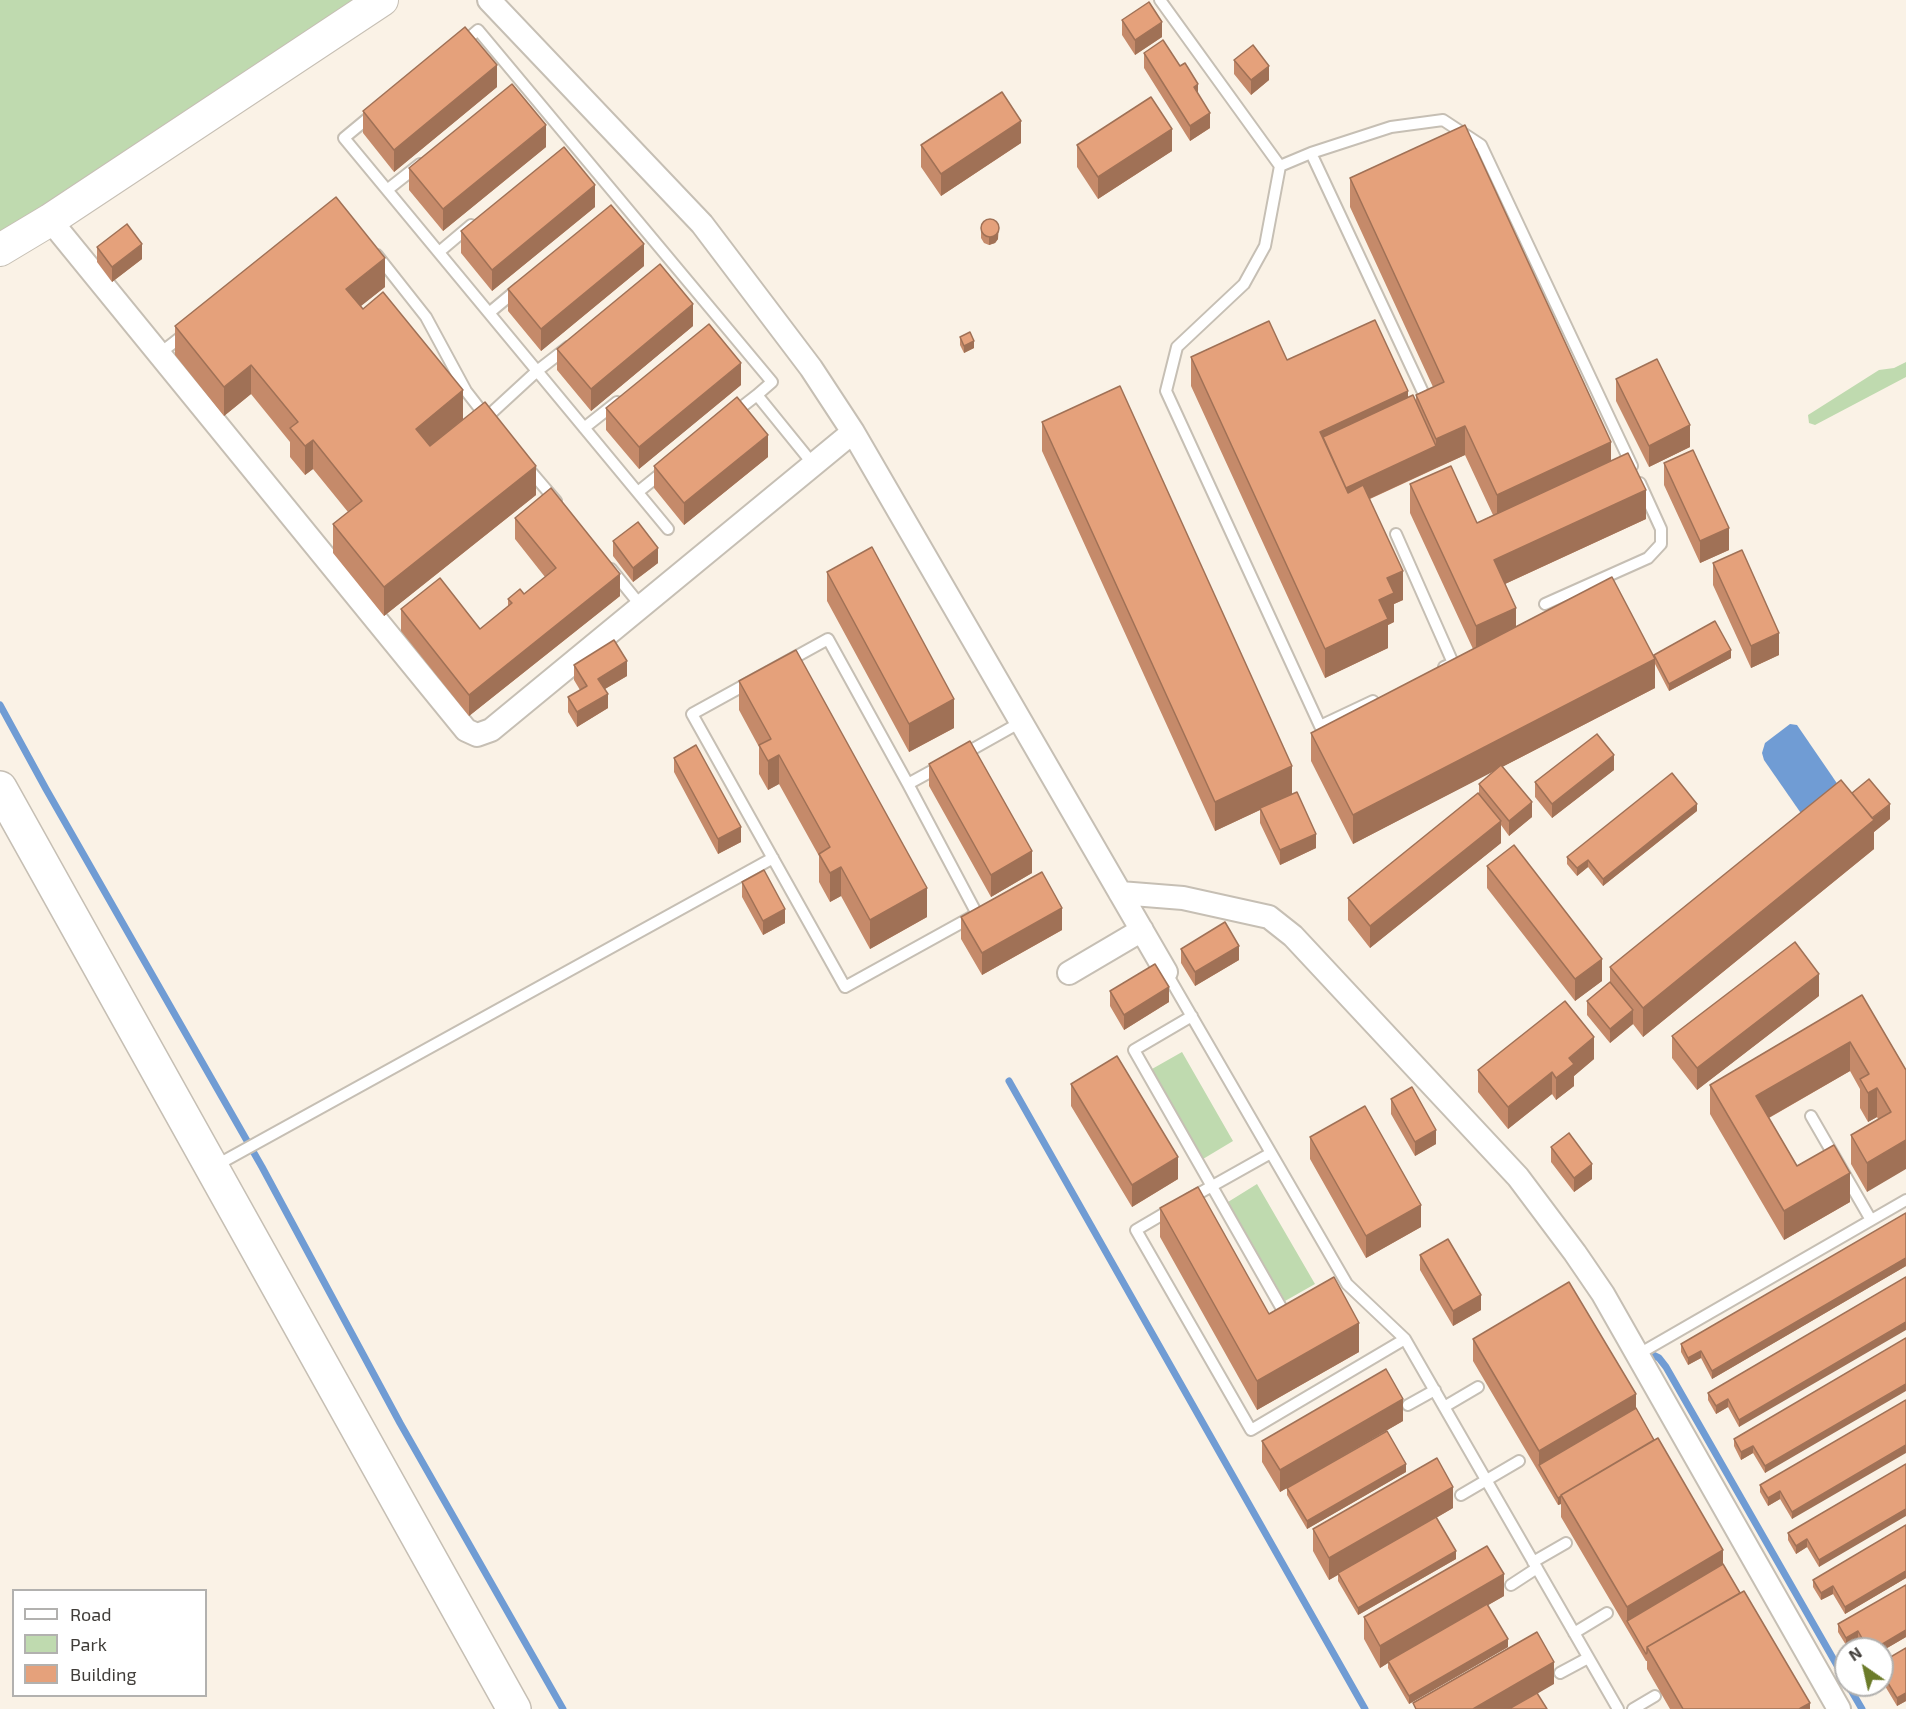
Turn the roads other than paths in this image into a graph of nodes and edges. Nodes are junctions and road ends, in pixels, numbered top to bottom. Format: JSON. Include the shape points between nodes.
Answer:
{"nodes":[{"id":1,"x":382,"y":0,"type":"edge"},
{"id":2,"x":489,"y":0,"type":"edge"},
{"id":3,"x":1160,"y":0,"type":"edge"},
{"id":4,"x":451,"y":52,"type":"edge"},
{"id":5,"x":380,"y":109,"type":"edge"},
{"id":6,"x":1311,"y":153,"type":"junction"},
{"id":7,"x":432,"y":154,"type":"edge"},
{"id":8,"x":1280,"y":166,"type":"junction"},
{"id":9,"x":387,"y":190,"type":"junction"},
{"id":10,"x":483,"y":215,"type":"edge"},
{"id":11,"x":50,"y":220,"type":"junction"},
{"id":12,"x":370,"y":247,"type":"edge"},
{"id":13,"x":0,"y":249,"type":"edge"},
{"id":14,"x":439,"y":252,"type":"junction"},
{"id":15,"x":524,"y":284,"type":"edge"},
{"id":16,"x":489,"y":313,"type":"junction"},
{"id":17,"x":196,"y":326,"type":"edge"},
{"id":18,"x":573,"y":342,"type":"edge"},
{"id":19,"x":159,"y":354,"type":"junction"},
{"id":20,"x":537,"y":371,"type":"junction"},
{"id":21,"x":629,"y":392,"type":"edge"},
{"id":22,"x":757,"y":395,"type":"junction"},
{"id":23,"x":1428,"y":405,"type":"edge"},
{"id":24,"x":730,"y":417,"type":"edge"},
{"id":25,"x":584,"y":428,"type":"junction"},
{"id":26,"x":853,"y":432,"type":"junction"},
{"id":27,"x":524,"y":462,"type":"edge"},
{"id":28,"x":675,"y":462,"type":"edge"},
{"id":29,"x":813,"y":464,"type":"junction"},
{"id":30,"x":638,"y":492,"type":"junction"},
{"id":31,"x":561,"y":507,"type":"edge"},
{"id":32,"x":668,"y":529,"type":"dead end"},
{"id":33,"x":1396,"y":534,"type":"dead end"},
{"id":34,"x":605,"y":561,"type":"edge"},
{"id":35,"x":1545,"y":604,"type":"dead end"},
{"id":36,"x":641,"y":606,"type":"junction"},
{"id":37,"x":1433,"y":672,"type":"edge"},
{"id":38,"x":1382,"y":697,"type":"edge"},
{"id":39,"x":1021,"y":722,"type":"junction"},
{"id":40,"x":908,"y":784,"type":"junction"},
{"id":41,"x":0,"y":788,"type":"edge"},
{"id":42,"x":773,"y":858,"type":"junction"},
{"id":43,"x":1120,"y":893,"type":"junction"},
{"id":44,"x":1142,"y":930,"type":"junction"},
{"id":45,"x":1166,"y":972,"type":"joint"},
{"id":46,"x":1069,"y":974,"type":"dead end"},
{"id":47,"x":1192,"y":1016,"type":"junction"},
{"id":48,"x":1811,"y":1116,"type":"dead end"},
{"id":49,"x":1271,"y":1153,"type":"junction"},
{"id":50,"x":212,"y":1168,"type":"junction"},
{"id":51,"x":1212,"y":1186,"type":"junction"},
{"id":52,"x":1906,"y":1200,"type":"edge"},
{"id":53,"x":1871,"y":1220,"type":"junction"},
{"id":54,"x":1296,"y":1311,"type":"edge"},
{"id":55,"x":1405,"y":1339,"type":"junction"},
{"id":56,"x":1637,"y":1355,"type":"junction"},
{"id":57,"x":1478,"y":1387,"type":"dead end"},
{"id":58,"x":1435,"y":1390,"type":"junction"},
{"id":59,"x":1408,"y":1405,"type":"dead end"},
{"id":60,"x":1444,"y":1407,"type":"junction"},
{"id":61,"x":1518,"y":1461,"type":"dead end"},
{"id":62,"x":1486,"y":1480,"type":"junction"},
{"id":63,"x":1461,"y":1495,"type":"dead end"},
{"id":64,"x":1566,"y":1543,"type":"dead end"},
{"id":65,"x":1535,"y":1565,"type":"junction"},
{"id":66,"x":1511,"y":1585,"type":"dead end"},
{"id":67,"x":1607,"y":1613,"type":"dead end"},
{"id":68,"x":1574,"y":1633,"type":"junction"},
{"id":69,"x":1588,"y":1658,"type":"junction"},
{"id":70,"x":1560,"y":1673,"type":"dead end"},
{"id":71,"x":1655,"y":1696,"type":"dead end"},
{"id":72,"x":514,"y":1709,"type":"edge"},
{"id":73,"x":1618,"y":1709,"type":"edge"},
{"id":74,"x":1633,"y":1709,"type":"edge"},
{"id":75,"x":1839,"y":1709,"type":"edge"}],
"edges":[{"from":1,"to":11,"type":"main road"},
{"from":2,"to":26,"type":"street","via":[[702,224],[811,368]]},
{"from":3,"to":8,"type":"lane"},
{"from":4,"to":22,"type":"lane","via":[[478,30],[517,86],[714,323],[772,382]]},
{"from":5,"to":9,"type":"lane","via":[[344,138]]},
{"from":6,"to":8,"type":"lane"},
{"from":6,"to":23,"type":"lane"},
{"from":6,"to":35,"type":"lane","via":[[1391,127],[1443,120],[1481,145],[1661,529],[1661,544],[1648,558]]},
{"from":7,"to":9,"type":"lane"},
{"from":8,"to":38,"type":"lane","via":[[1265,246],[1244,284],[1177,347],[1166,391],[1320,726]]},
{"from":9,"to":14,"type":"lane"},
{"from":10,"to":14,"type":"lane"},
{"from":11,"to":13,"type":"main road"},
{"from":11,"to":19,"type":"street"},
{"from":12,"to":20,"type":"lane","via":[[426,317],[466,391],[491,422]]},
{"from":14,"to":16,"type":"lane"},
{"from":15,"to":16,"type":"lane"},
{"from":16,"to":20,"type":"lane"},
{"from":17,"to":19,"type":"lane"},
{"from":18,"to":20,"type":"lane"},
{"from":19,"to":36,"type":"street","via":[[466,730],[477,735],[491,730]]},
{"from":20,"to":25,"type":"lane"},
{"from":21,"to":25,"type":"lane"},
{"from":22,"to":24,"type":"lane"},
{"from":22,"to":29,"type":"lane"},
{"from":25,"to":30,"type":"lane"},
{"from":26,"to":29,"type":"street"},
{"from":26,"to":39,"type":"street"},
{"from":27,"to":31,"type":"lane"},
{"from":28,"to":30,"type":"lane"},
{"from":29,"to":36,"type":"street"},
{"from":30,"to":32,"type":"lane"},
{"from":33,"to":37,"type":"lane","via":[[1453,663]]},
{"from":34,"to":36,"type":"lane"},
{"from":39,"to":40,"type":"lane"},
{"from":39,"to":43,"type":"street"},
{"from":40,"to":42,"type":"lane","via":[[976,914],[845,987]]},
{"from":40,"to":42,"type":"lane","via":[[828,639],[692,714]]},
{"from":41,"to":50,"type":"main road"},
{"from":42,"to":50,"type":"lane"},
{"from":43,"to":44,"type":"street"},
{"from":43,"to":56,"type":"street","via":[[1183,898],[1269,917],[1293,936],[1518,1177],[1603,1294]]},
{"from":44,"to":45,"type":"street"},
{"from":44,"to":46,"type":"street"},
{"from":45,"to":47,"type":"lane"},
{"from":47,"to":49,"type":"lane"},
{"from":47,"to":51,"type":"lane","via":[[1134,1050]]},
{"from":48,"to":53,"type":"lane"},
{"from":49,"to":51,"type":"lane"},
{"from":49,"to":55,"type":"lane","via":[[1342,1287]]},
{"from":50,"to":72,"type":"main road"},
{"from":51,"to":54,"type":"lane","via":[[1286,1316]]},
{"from":51,"to":55,"type":"lane","via":[[1136,1230],[1251,1430]]},
{"from":52,"to":53,"type":"lane"},
{"from":53,"to":56,"type":"lane"},
{"from":55,"to":58,"type":"lane"},
{"from":56,"to":75,"type":"street"},
{"from":57,"to":60,"type":"lane"},
{"from":58,"to":59,"type":"lane"},
{"from":58,"to":60,"type":"lane"},
{"from":60,"to":62,"type":"lane"},
{"from":61,"to":62,"type":"lane"},
{"from":62,"to":63,"type":"lane"},
{"from":62,"to":65,"type":"lane"},
{"from":64,"to":65,"type":"lane"},
{"from":65,"to":66,"type":"lane"},
{"from":65,"to":68,"type":"lane"},
{"from":67,"to":68,"type":"lane"},
{"from":68,"to":69,"type":"lane"},
{"from":69,"to":70,"type":"lane"},
{"from":69,"to":73,"type":"lane"},
{"from":71,"to":74,"type":"lane"}]}
